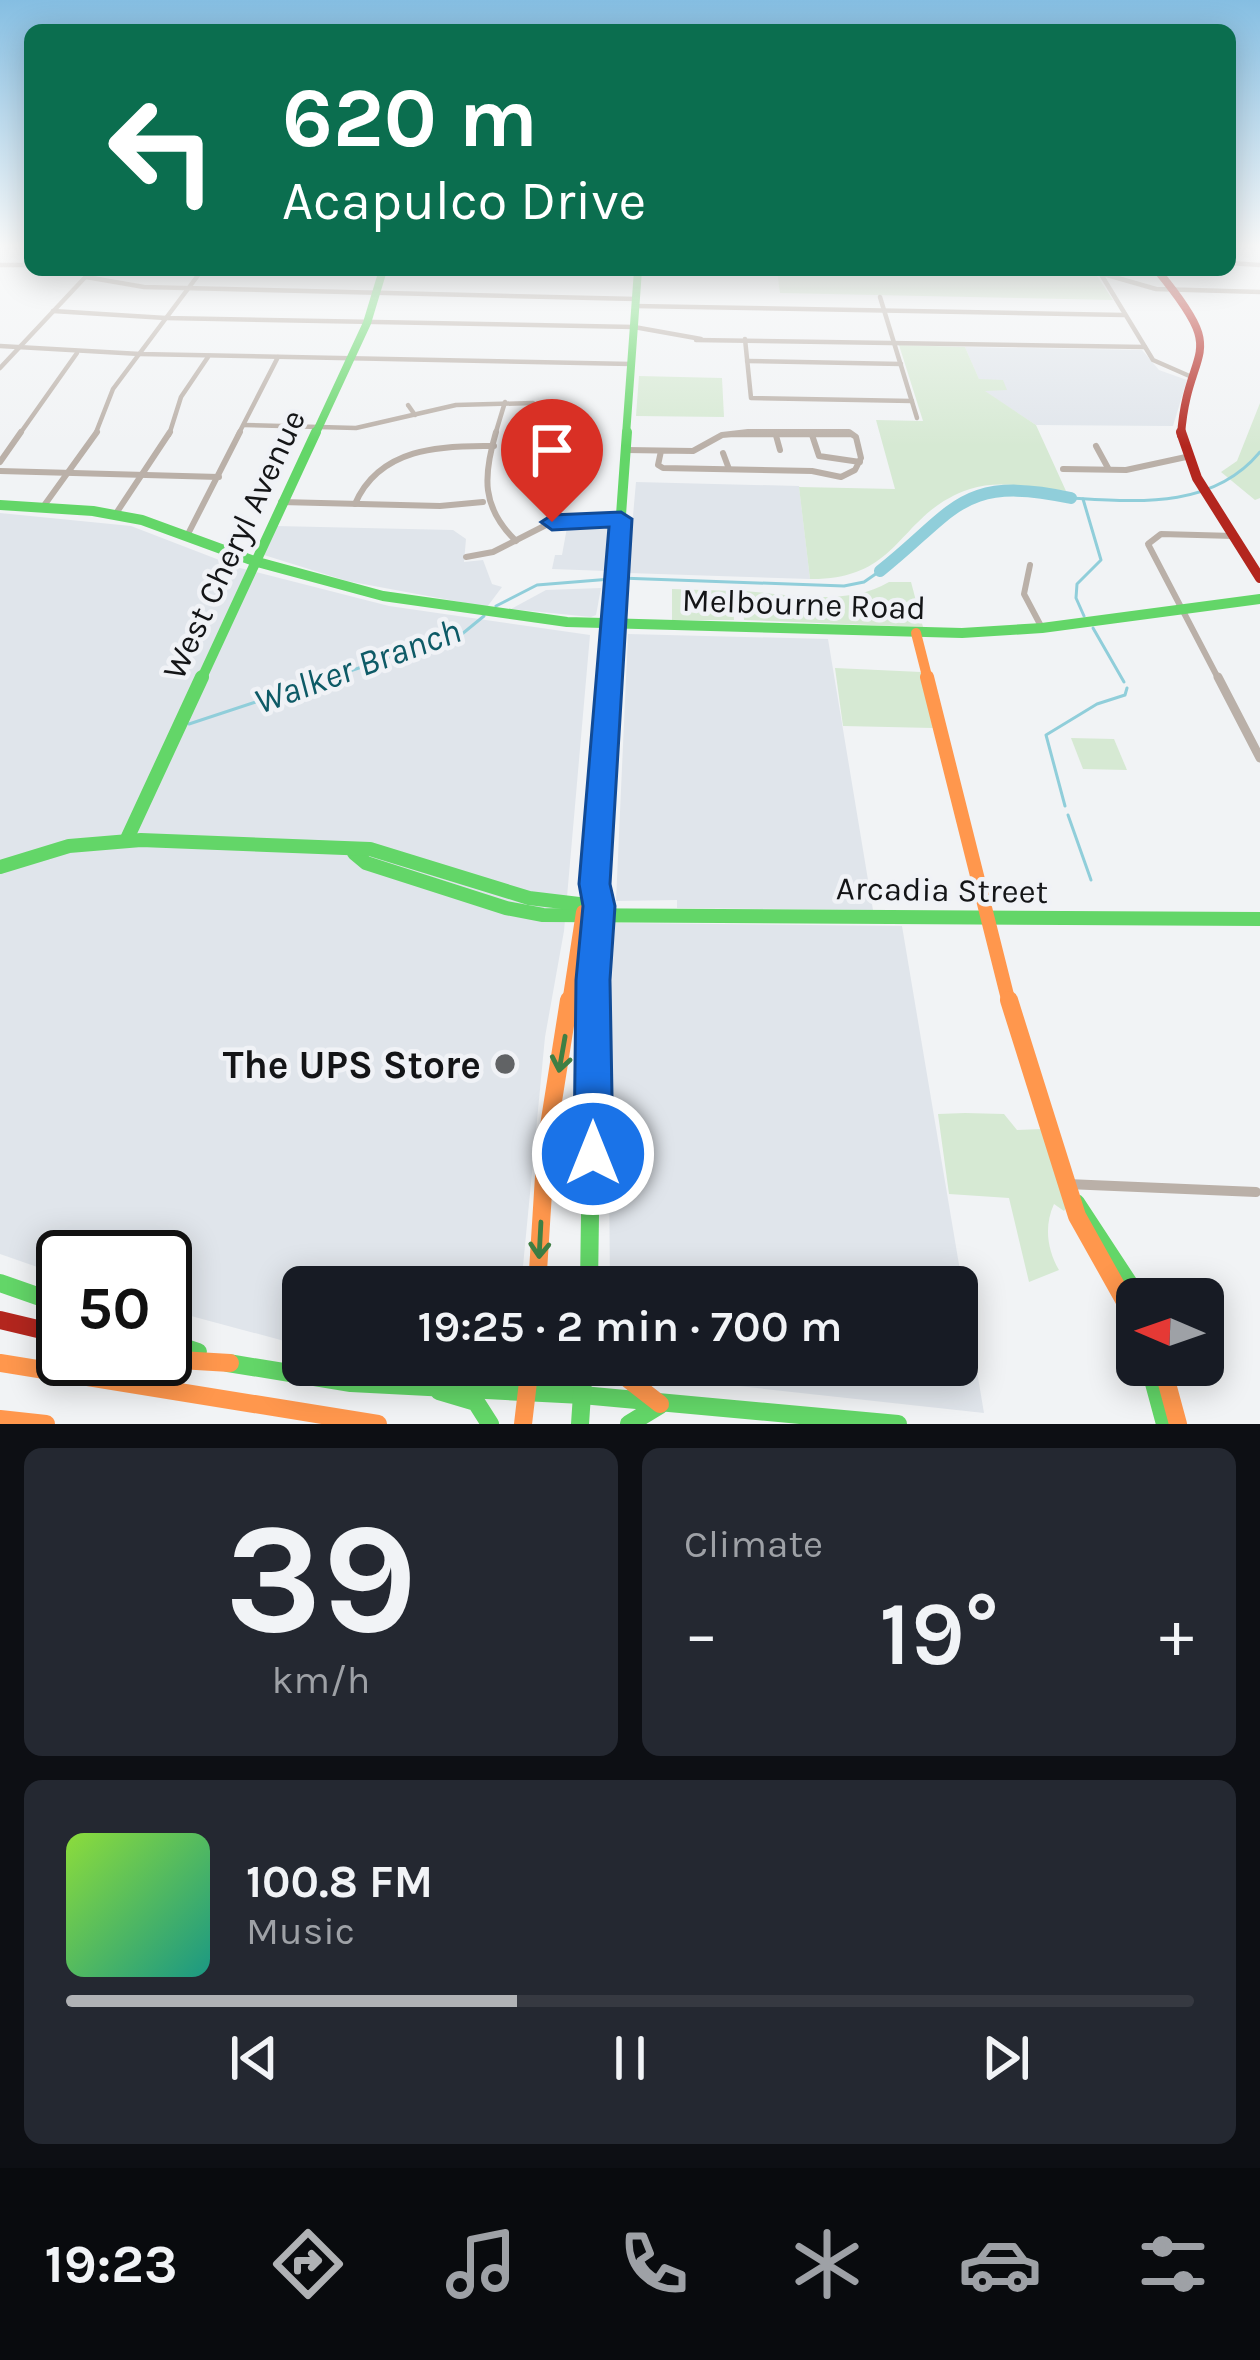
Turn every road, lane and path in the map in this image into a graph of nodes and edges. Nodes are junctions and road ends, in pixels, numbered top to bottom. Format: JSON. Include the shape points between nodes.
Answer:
{"nodes":[{"id":1,"x":51,"y":312,"type":"edge"},
{"id":2,"x":76,"y":312,"type":"edge"},
{"id":3,"x":170,"y":312,"type":"edge"},
{"id":4,"x":370,"y":312,"type":"edge"},
{"id":5,"x":634,"y":312,"type":"edge"},
{"id":6,"x":885,"y":312,"type":"edge"},
{"id":7,"x":1002,"y":312,"type":"edge"},
{"id":8,"x":1187,"y":312,"type":"edge"},
{"id":9,"x":1124,"y":315,"type":"joint"},
{"id":10,"x":166,"y":318,"type":"junction"},
{"id":11,"x":367,"y":323,"type":"junction"},
{"id":12,"x":631,"y":329,"type":"junction"},
{"id":13,"x":745,"y":340,"type":"junction"},
{"id":14,"x":894,"y":342,"type":"junction"},
{"id":15,"x":0,"y":346,"type":"edge"},
{"id":16,"x":17,"y":346,"type":"junction"},
{"id":17,"x":1145,"y":347,"type":"junction"},
{"id":18,"x":78,"y":352,"type":"junction"},
{"id":19,"x":140,"y":354,"type":"junction"},
{"id":20,"x":209,"y":356,"type":"junction"},
{"id":21,"x":278,"y":357,"type":"junction"},
{"id":22,"x":351,"y":359,"type":"junction"},
{"id":23,"x":747,"y":362,"type":"junction"},
{"id":24,"x":632,"y":364,"type":"junction"},
{"id":25,"x":901,"y":364,"type":"junction"},
{"id":26,"x":0,"y":368,"type":"edge"},
{"id":27,"x":1194,"y":378,"type":"junction"},
{"id":28,"x":912,"y":401,"type":"junction"},
{"id":29,"x":505,"y":402,"type":"junction"},
{"id":30,"x":533,"y":403,"type":"dead end"},
{"id":31,"x":408,"y":405,"type":"dead end"},
{"id":32,"x":415,"y":415,"type":"junction"},
{"id":33,"x":917,"y":418,"type":"dead end"},
{"id":34,"x":244,"y":425,"type":"junction"},
{"id":35,"x":318,"y":427,"type":"junction"},
{"id":36,"x":775,"y":432,"type":"junction"},
{"id":37,"x":811,"y":432,"type":"junction"},
{"id":38,"x":494,"y":446,"type":"junction"},
{"id":39,"x":1096,"y":446,"type":"dead end"},
{"id":40,"x":626,"y":450,"type":"junction"},
{"id":41,"x":780,"y":450,"type":"dead end"},
{"id":42,"x":661,"y":451,"type":"junction"},
{"id":43,"x":723,"y":453,"type":"dead end"},
{"id":44,"x":1186,"y":457,"type":"junction"},
{"id":45,"x":860,"y":462,"type":"junction"},
{"id":46,"x":0,"y":467,"type":"edge"},
{"id":47,"x":729,"y":469,"type":"junction"},
{"id":48,"x":1063,"y":469,"type":"dead end"},
{"id":49,"x":1108,"y":470,"type":"junction"},
{"id":50,"x":67,"y":473,"type":"junction"},
{"id":51,"x":143,"y":475,"type":"junction"},
{"id":52,"x":219,"y":477,"type":"junction"},
{"id":53,"x":281,"y":502,"type":"junction"},
{"id":54,"x":483,"y":502,"type":"junction"},
{"id":55,"x":355,"y":504,"type":"junction"},
{"id":56,"x":0,"y":505,"type":"edge"},
{"id":57,"x":43,"y":507,"type":"junction"},
{"id":58,"x":115,"y":514,"type":"junction"},
{"id":59,"x":621,"y":519,"type":"junction"},
{"id":60,"x":188,"y":534,"type":"junction"},
{"id":61,"x":1234,"y":536,"type":"junction"},
{"id":62,"x":516,"y":542,"type":"junction"},
{"id":63,"x":466,"y":557,"type":"dead end"},
{"id":64,"x":254,"y":561,"type":"junction"},
{"id":65,"x":1030,"y":565,"type":"dead end"},
{"id":66,"x":1260,"y":578,"type":"edge"},
{"id":67,"x":1260,"y":599,"type":"edge"},
{"id":68,"x":1180,"y":607,"type":"junction"},
{"id":69,"x":613,"y":624,"type":"junction"},
{"id":70,"x":1042,"y":628,"type":"junction"},
{"id":71,"x":916,"y":633,"type":"junction"},
{"id":72,"x":1260,"y":758,"type":"edge"},
{"id":73,"x":125,"y":841,"type":"junction"},
{"id":74,"x":0,"y":866,"type":"edge"},
{"id":75,"x":595,"y":884,"type":"junction"},
{"id":76,"x":583,"y":910,"type":"junction"},
{"id":77,"x":599,"y":911,"type":"junction"},
{"id":78,"x":986,"y":916,"type":"junction"},
{"id":79,"x":1260,"y":919,"type":"edge"},
{"id":80,"x":552,"y":1108,"type":"junction"},
{"id":81,"x":593,"y":1151,"type":"junction"},
{"id":82,"x":1069,"y":1191,"type":"junction"},
{"id":83,"x":1256,"y":1192,"type":"dead end"},
{"id":84,"x":539,"y":1266,"type":"edge"},
{"id":85,"x":591,"y":1266,"type":"edge"},
{"id":86,"x":1125,"y":1278,"type":"edge"},
{"id":87,"x":0,"y":1283,"type":"edge"},
{"id":88,"x":1116,"y":1286,"type":"edge"},
{"id":89,"x":36,"y":1296,"type":"edge"},
{"id":90,"x":0,"y":1320,"type":"edge"},
{"id":91,"x":36,"y":1329,"type":"edge"},
{"id":92,"x":192,"y":1350,"type":"edge"},
{"id":93,"x":192,"y":1361,"type":"edge"},
{"id":94,"x":230,"y":1363,"type":"junction"},
{"id":95,"x":0,"y":1364,"type":"edge"},
{"id":96,"x":282,"y":1372,"type":"edge"},
{"id":97,"x":419,"y":1386,"type":"edge"},
{"id":98,"x":452,"y":1386,"type":"edge"},
{"id":99,"x":528,"y":1386,"type":"edge"},
{"id":100,"x":583,"y":1386,"type":"edge"},
{"id":101,"x":637,"y":1386,"type":"edge"},
{"id":102,"x":1155,"y":1386,"type":"edge"},
{"id":103,"x":1168,"y":1386,"type":"edge"},
{"id":104,"x":527,"y":1392,"type":"junction"},
{"id":105,"x":582,"y":1395,"type":"junction"},
{"id":106,"x":661,"y":1405,"type":"junction"},
{"id":107,"x":0,"y":1419,"type":"edge"},
{"id":108,"x":46,"y":1424,"type":"edge"},
{"id":109,"x":378,"y":1424,"type":"edge"},
{"id":110,"x":490,"y":1424,"type":"edge"},
{"id":111,"x":524,"y":1424,"type":"edge"},
{"id":112,"x":580,"y":1424,"type":"edge"},
{"id":113,"x":629,"y":1424,"type":"edge"},
{"id":114,"x":898,"y":1424,"type":"edge"},
{"id":115,"x":1165,"y":1424,"type":"edge"},
{"id":116,"x":1178,"y":1424,"type":"edge"}],
"edges":[{"from":1,"to":16,"type":"street"},
{"from":2,"to":10,"type":"street"},
{"from":3,"to":10,"type":"street"},
{"from":4,"to":11,"type":"main road","name":"West Cheryl Avenue"},
{"from":5,"to":12,"type":"main road"},
{"from":6,"to":14,"type":"street"},
{"from":7,"to":9,"type":"street"},
{"from":8,"to":27,"type":"main road","via":[[1202,335]]},
{"from":9,"to":17,"type":"street"},
{"from":10,"to":11,"type":"street"},
{"from":10,"to":19,"type":"street"},
{"from":11,"to":12,"type":"street"},
{"from":11,"to":22,"type":"main road","name":"West Cheryl Avenue"},
{"from":12,"to":13,"type":"street"},
{"from":12,"to":24,"type":"main road"},
{"from":13,"to":14,"type":"street"},
{"from":13,"to":23,"type":"street"},
{"from":14,"to":17,"type":"street"},
{"from":14,"to":25,"type":"street"},
{"from":15,"to":16,"type":"street"},
{"from":16,"to":18,"type":"street"},
{"from":16,"to":26,"type":"street"},
{"from":17,"to":27,"type":"street","via":[[1162,367]]},
{"from":18,"to":19,"type":"street"},
{"from":18,"to":46,"type":"street"},
{"from":19,"to":20,"type":"street"},
{"from":19,"to":50,"type":"street"},
{"from":20,"to":21,"type":"street"},
{"from":20,"to":51,"type":"street"},
{"from":21,"to":22,"type":"street"},
{"from":21,"to":34,"type":"street"},
{"from":22,"to":24,"type":"street"},
{"from":22,"to":35,"type":"main road","name":"West Cheryl Avenue"},
{"from":23,"to":25,"type":"street"},
{"from":23,"to":28,"type":"street","via":[[751,398]]},
{"from":24,"to":40,"type":"main road"},
{"from":25,"to":28,"type":"street"},
{"from":27,"to":44,"type":"main road","via":[[1181,428]]},
{"from":28,"to":33,"type":"street"},
{"from":29,"to":30,"type":"street"},
{"from":29,"to":32,"type":"street"},
{"from":29,"to":38,"type":"street"},
{"from":31,"to":32,"type":"street"},
{"from":32,"to":35,"type":"street"},
{"from":34,"to":35,"type":"street"},
{"from":34,"to":52,"type":"street"},
{"from":35,"to":53,"type":"main road","name":"West Cheryl Avenue"},
{"from":36,"to":37,"type":"street"},
{"from":36,"to":41,"type":"street"},
{"from":36,"to":42,"type":"street","via":[[725,434],[693,452]]},
{"from":37,"to":45,"type":"street","via":[[819,456]]},
{"from":37,"to":45,"type":"street","via":[[855,435]]},
{"from":38,"to":54,"type":"street"},
{"from":38,"to":55,"type":"street","via":[[452,446],[386,465],[365,481]]},
{"from":39,"to":49,"type":"street"},
{"from":40,"to":42,"type":"street"},
{"from":40,"to":59,"type":"main road"},
{"from":42,"to":47,"type":"street","via":[[663,468]]},
{"from":43,"to":47,"type":"street"},
{"from":44,"to":49,"type":"street"},
{"from":44,"to":61,"type":"main road"},
{"from":45,"to":47,"type":"street","via":[[841,477]]},
{"from":46,"to":50,"type":"street"},
{"from":48,"to":49,"type":"street"},
{"from":50,"to":51,"type":"street"},
{"from":50,"to":57,"type":"street"},
{"from":51,"to":52,"type":"street"},
{"from":51,"to":58,"type":"street"},
{"from":52,"to":60,"type":"street"},
{"from":53,"to":55,"type":"street"},
{"from":53,"to":64,"type":"main road","name":"West Cheryl Avenue"},
{"from":54,"to":55,"type":"street"},
{"from":54,"to":62,"type":"street"},
{"from":56,"to":57,"type":"main road","name":"Melbourne Road"},
{"from":57,"to":58,"type":"main road","name":"Melbourne Road"},
{"from":58,"to":60,"type":"main road","name":"Melbourne Road"},
{"from":59,"to":62,"type":"street","via":[[566,519]]},
{"from":59,"to":69,"type":"main road"},
{"from":60,"to":64,"type":"main road","name":"Melbourne Road"},
{"from":61,"to":66,"type":"main road"},
{"from":61,"to":68,"type":"street","via":[[1148,540]]},
{"from":62,"to":63,"type":"street"},
{"from":64,"to":69,"type":"main road","name":"Melbourne Road","via":[[383,596]]},
{"from":64,"to":73,"type":"main road","name":"West Cheryl Avenue"},
{"from":65,"to":70,"type":"street","via":[[1024,594]]},
{"from":67,"to":68,"type":"main road","name":"Melbourne Road"},
{"from":68,"to":70,"type":"main road","name":"Melbourne Road"},
{"from":68,"to":72,"type":"street"},
{"from":69,"to":71,"type":"main road","name":"Melbourne Road"},
{"from":69,"to":75,"type":"main road"},
{"from":70,"to":71,"type":"main road","name":"Melbourne Road"},
{"from":71,"to":78,"type":"main road"},
{"from":73,"to":74,"type":"main road","name":"Arcadia Street","via":[[61,847]]},
{"from":73,"to":76,"type":"main road","name":"Arcadia Street","via":[[370,849]]},
{"from":75,"to":76,"type":"main road"},
{"from":75,"to":77,"type":"main road"},
{"from":76,"to":77,"type":"main road","name":"Arcadia Street"},
{"from":76,"to":80,"type":"main road","one_way":true},
{"from":77,"to":78,"type":"main road","name":"Arcadia Street"},
{"from":77,"to":81,"type":"main road"},
{"from":78,"to":79,"type":"main road","name":"Arcadia Street"},
{"from":78,"to":82,"type":"main road"},
{"from":80,"to":81,"type":"main road","via":[[568,1145]]},
{"from":80,"to":84,"type":"main road","one_way":true},
{"from":81,"to":85,"type":"main road"},
{"from":82,"to":83,"type":"street"},
{"from":82,"to":86,"type":"main road"},
{"from":82,"to":88,"type":"main road"},
{"from":87,"to":89,"type":"main road"},
{"from":90,"to":91,"type":"main road"},
{"from":92,"to":94,"type":"main road"},
{"from":93,"to":94,"type":"main road"},
{"from":94,"to":96,"type":"main road"},
{"from":95,"to":109,"type":"main road"},
{"from":97,"to":110,"type":"main road","via":[[476,1402]]},
{"from":98,"to":104,"type":"main road"},
{"from":99,"to":104,"type":"main road"},
{"from":100,"to":105,"type":"main road"},
{"from":101,"to":106,"type":"main road"},
{"from":102,"to":115,"type":"main road"},
{"from":103,"to":116,"type":"main road"},
{"from":104,"to":105,"type":"main road"},
{"from":104,"to":111,"type":"main road"},
{"from":105,"to":106,"type":"main road"},
{"from":105,"to":112,"type":"main road"},
{"from":106,"to":113,"type":"main road"},
{"from":106,"to":114,"type":"main road"},
{"from":107,"to":108,"type":"main road"}]}
